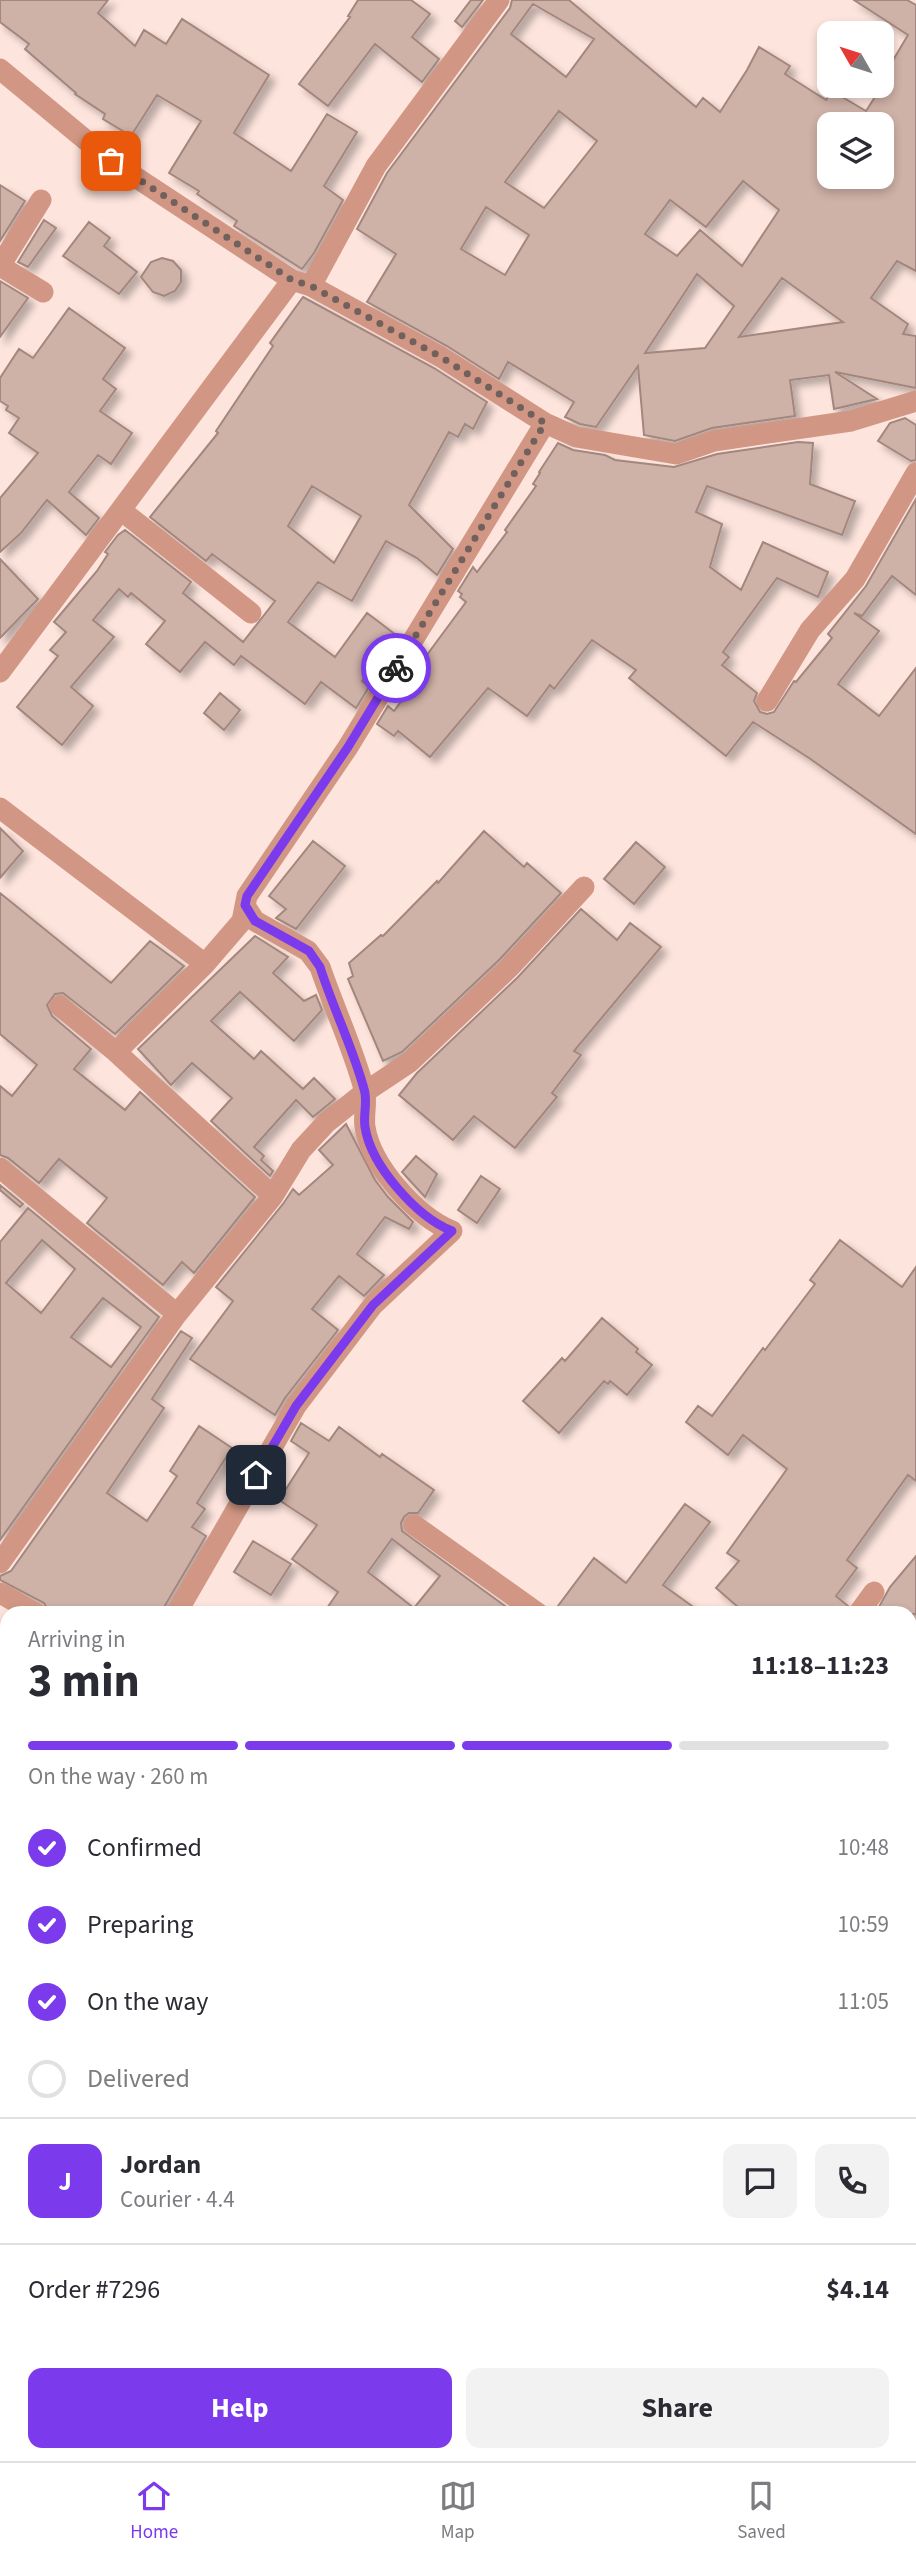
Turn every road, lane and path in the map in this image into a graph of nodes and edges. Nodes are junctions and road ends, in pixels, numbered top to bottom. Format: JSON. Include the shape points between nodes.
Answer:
{"nodes":[{"id":1,"x":499,"y":0,"type":"edge"},
{"id":2,"x":0,"y":69,"type":"edge"},
{"id":3,"x":41,"y":200,"type":"dead end"},
{"id":4,"x":0,"y":266,"type":"edge"},
{"id":5,"x":301,"y":283,"type":"junction"},
{"id":6,"x":43,"y":292,"type":"dead end"},
{"id":7,"x":916,"y":401,"type":"edge"},
{"id":8,"x":545,"y":423,"type":"junction"},
{"id":9,"x":916,"y":473,"type":"edge"},
{"id":10,"x":122,"y":510,"type":"junction"},
{"id":11,"x":251,"y":613,"type":"dead end"},
{"id":12,"x":0,"y":672,"type":"edge"},
{"id":13,"x":767,"y":701,"type":"dead end"},
{"id":14,"x":0,"y":808,"type":"edge"},
{"id":15,"x":584,"y":887,"type":"dead end"},
{"id":16,"x":245,"y":905,"type":"junction"},
{"id":17,"x":205,"y":964,"type":"junction"},
{"id":18,"x":60,"y":1006,"type":"dead end"},
{"id":19,"x":116,"y":1052,"type":"junction"},
{"id":20,"x":365,"y":1092,"type":"junction"},
{"id":21,"x":0,"y":1168,"type":"edge"},
{"id":22,"x":273,"y":1196,"type":"junction"},
{"id":23,"x":177,"y":1314,"type":"junction"},
{"id":24,"x":414,"y":1525,"type":"dead end"},
{"id":25,"x":0,"y":1563,"type":"edge"},
{"id":26,"x":874,"y":1592,"type":"dead end"},
{"id":27,"x":0,"y":1593,"type":"edge"},
{"id":28,"x":23,"y":1606,"type":"edge"},
{"id":29,"x":181,"y":1606,"type":"edge"},
{"id":30,"x":524,"y":1606,"type":"edge"},
{"id":31,"x":864,"y":1606,"type":"edge"}],
"edges":[{"from":1,"to":5,"type":"street","via":[[376,166]]},
{"from":2,"to":5,"type":"street","via":[[111,161]]},
{"from":3,"to":4,"type":"street"},
{"from":4,"to":6,"type":"street"},
{"from":5,"to":8,"type":"street","via":[[441,357]]},
{"from":5,"to":10,"type":"street"},
{"from":7,"to":8,"type":"street","via":[[851,421],[715,441],[676,454],[576,436]]},
{"from":8,"to":16,"type":"street","via":[[348,747]]},
{"from":9,"to":13,"type":"street","via":[[855,579],[810,630]]},
{"from":10,"to":11,"type":"street"},
{"from":10,"to":12,"type":"street"},
{"from":14,"to":17,"type":"street"},
{"from":15,"to":20,"type":"street","via":[[509,968],[420,1052]]},
{"from":16,"to":17,"type":"street","via":[[242,921]]},
{"from":16,"to":20,"type":"street","via":[[255,921],[309,951],[320,967]]},
{"from":17,"to":19,"type":"street"},
{"from":18,"to":19,"type":"street"},
{"from":19,"to":22,"type":"street"},
{"from":20,"to":22,"type":"street","via":[[301,1150]]},
{"from":20,"to":29,"type":"street","via":[[365,1128],[382,1168],[436,1225],[452,1231],[373,1305],[296,1406]]},
{"from":21,"to":23,"type":"street"},
{"from":22,"to":23,"type":"street"},
{"from":23,"to":25,"type":"street"},
{"from":24,"to":30,"type":"street"},
{"from":26,"to":31,"type":"street"},
{"from":27,"to":28,"type":"street"}]}
